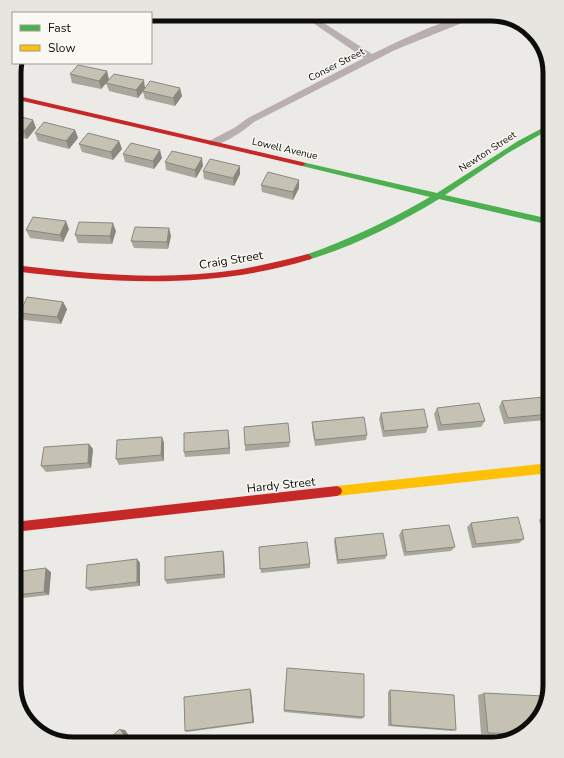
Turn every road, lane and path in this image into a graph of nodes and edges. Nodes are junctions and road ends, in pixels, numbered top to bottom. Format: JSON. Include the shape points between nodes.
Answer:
{"nodes":[{"id":1,"x":316,"y":21,"type":"edge"},
{"id":2,"x":458,"y":21,"type":"edge"},
{"id":3,"x":371,"y":58,"type":"junction"},
{"id":4,"x":21,"y":99,"type":"edge"},
{"id":5,"x":543,"y":130,"type":"edge"},
{"id":6,"x":213,"y":143,"type":"junction"},
{"id":7,"x":436,"y":196,"type":"junction"},
{"id":8,"x":543,"y":220,"type":"edge"},
{"id":9,"x":21,"y":269,"type":"edge"},
{"id":10,"x":543,"y":469,"type":"edge"},
{"id":11,"x":21,"y":526,"type":"edge"}],
"edges":[{"from":1,"to":3,"type":"street"},
{"from":2,"to":3,"type":"street","name":"Conser Street","via":[[415,37]]},
{"from":3,"to":6,"type":"street","name":"Conser Street","via":[[251,120]]},
{"from":4,"to":6,"type":"street","name":"Lowell Avenue"},
{"from":5,"to":7,"type":"street","name":"Newton Street"},
{"from":6,"to":7,"type":"street","name":"Lowell Avenue"},
{"from":7,"to":8,"type":"street","name":"Lowell Avenue"},
{"from":7,"to":9,"type":"street","name":"Craig Street","via":[[395,220],[316,255],[232,274],[198,278],[123,280]]},
{"from":10,"to":11,"type":"street","name":"Hardy Street"}]}
